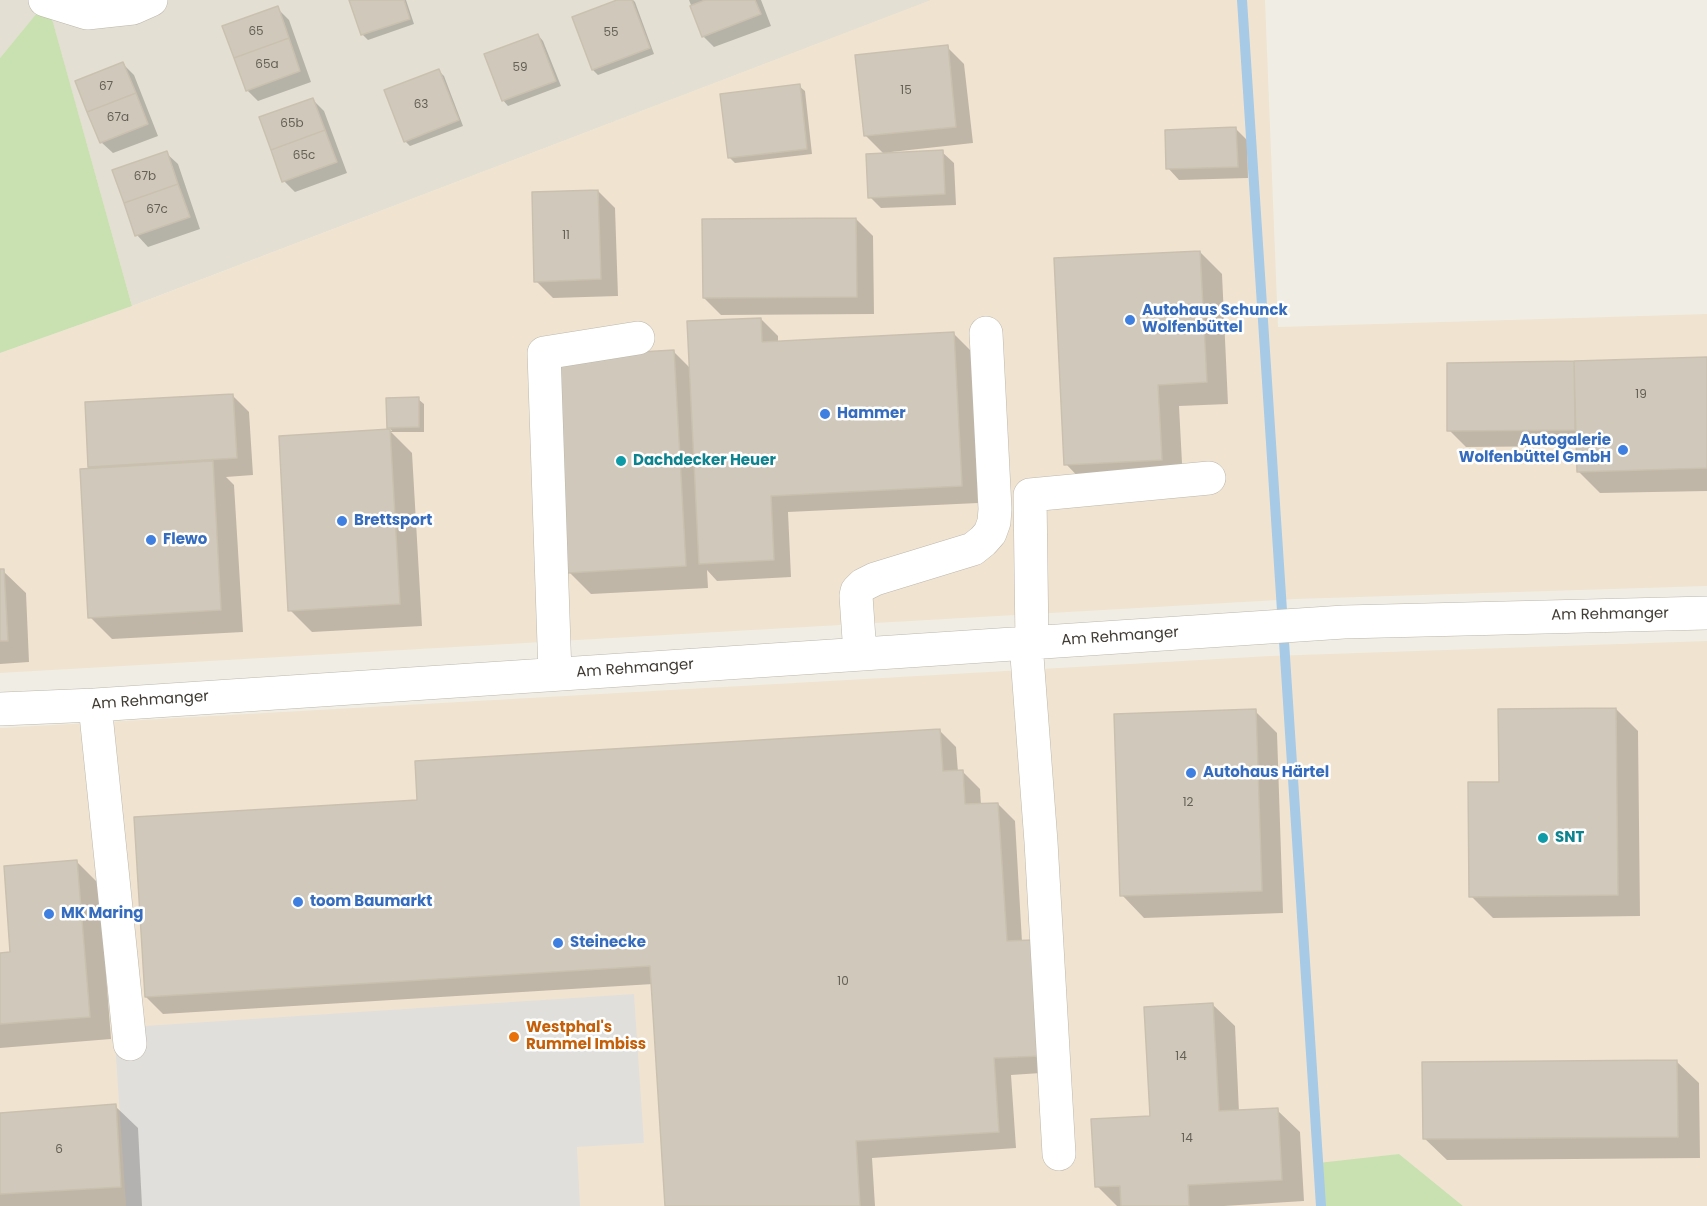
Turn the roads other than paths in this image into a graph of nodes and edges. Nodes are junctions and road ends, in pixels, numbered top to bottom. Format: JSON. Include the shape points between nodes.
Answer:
{"nodes":[{"id":1,"x":45,"y":0,"type":"edge"},
{"id":2,"x":151,"y":0,"type":"edge"},
{"id":3,"x":986,"y":333,"type":"dead end"},
{"id":4,"x":638,"y":338,"type":"dead end"},
{"id":5,"x":1209,"y":478,"type":"dead end"},
{"id":6,"x":1707,"y":613,"type":"edge"},
{"id":7,"x":1029,"y":643,"type":"junction"},
{"id":8,"x":860,"y":654,"type":"junction"},
{"id":9,"x":555,"y":674,"type":"junction"},
{"id":10,"x":95,"y":705,"type":"junction"},
{"id":11,"x":0,"y":709,"type":"edge"},
{"id":12,"x":130,"y":1044,"type":"dead end"},
{"id":13,"x":1059,"y":1154,"type":"dead end"}],
"edges":[{"from":1,"to":2,"type":"street","via":[[87,13],[133,8]]},
{"from":3,"to":8,"type":"street","via":[[995,509],[990,533],[973,549],[863,585],[856,596]]},
{"from":4,"to":9,"type":"street","via":[[544,353]]},
{"from":5,"to":7,"type":"street","via":[[1030,495]]},
{"from":6,"to":7,"type":"street","name":"Am Rehmanger","via":[[1344,622]]},
{"from":7,"to":8,"type":"street","name":"Am Rehmanger"},
{"from":7,"to":13,"type":"street"},
{"from":8,"to":9,"type":"street","name":"Am Rehmanger"},
{"from":9,"to":10,"type":"street","name":"Am Rehmanger"},
{"from":10,"to":11,"type":"street","name":"Am Rehmanger"},
{"from":10,"to":12,"type":"street"}]}
